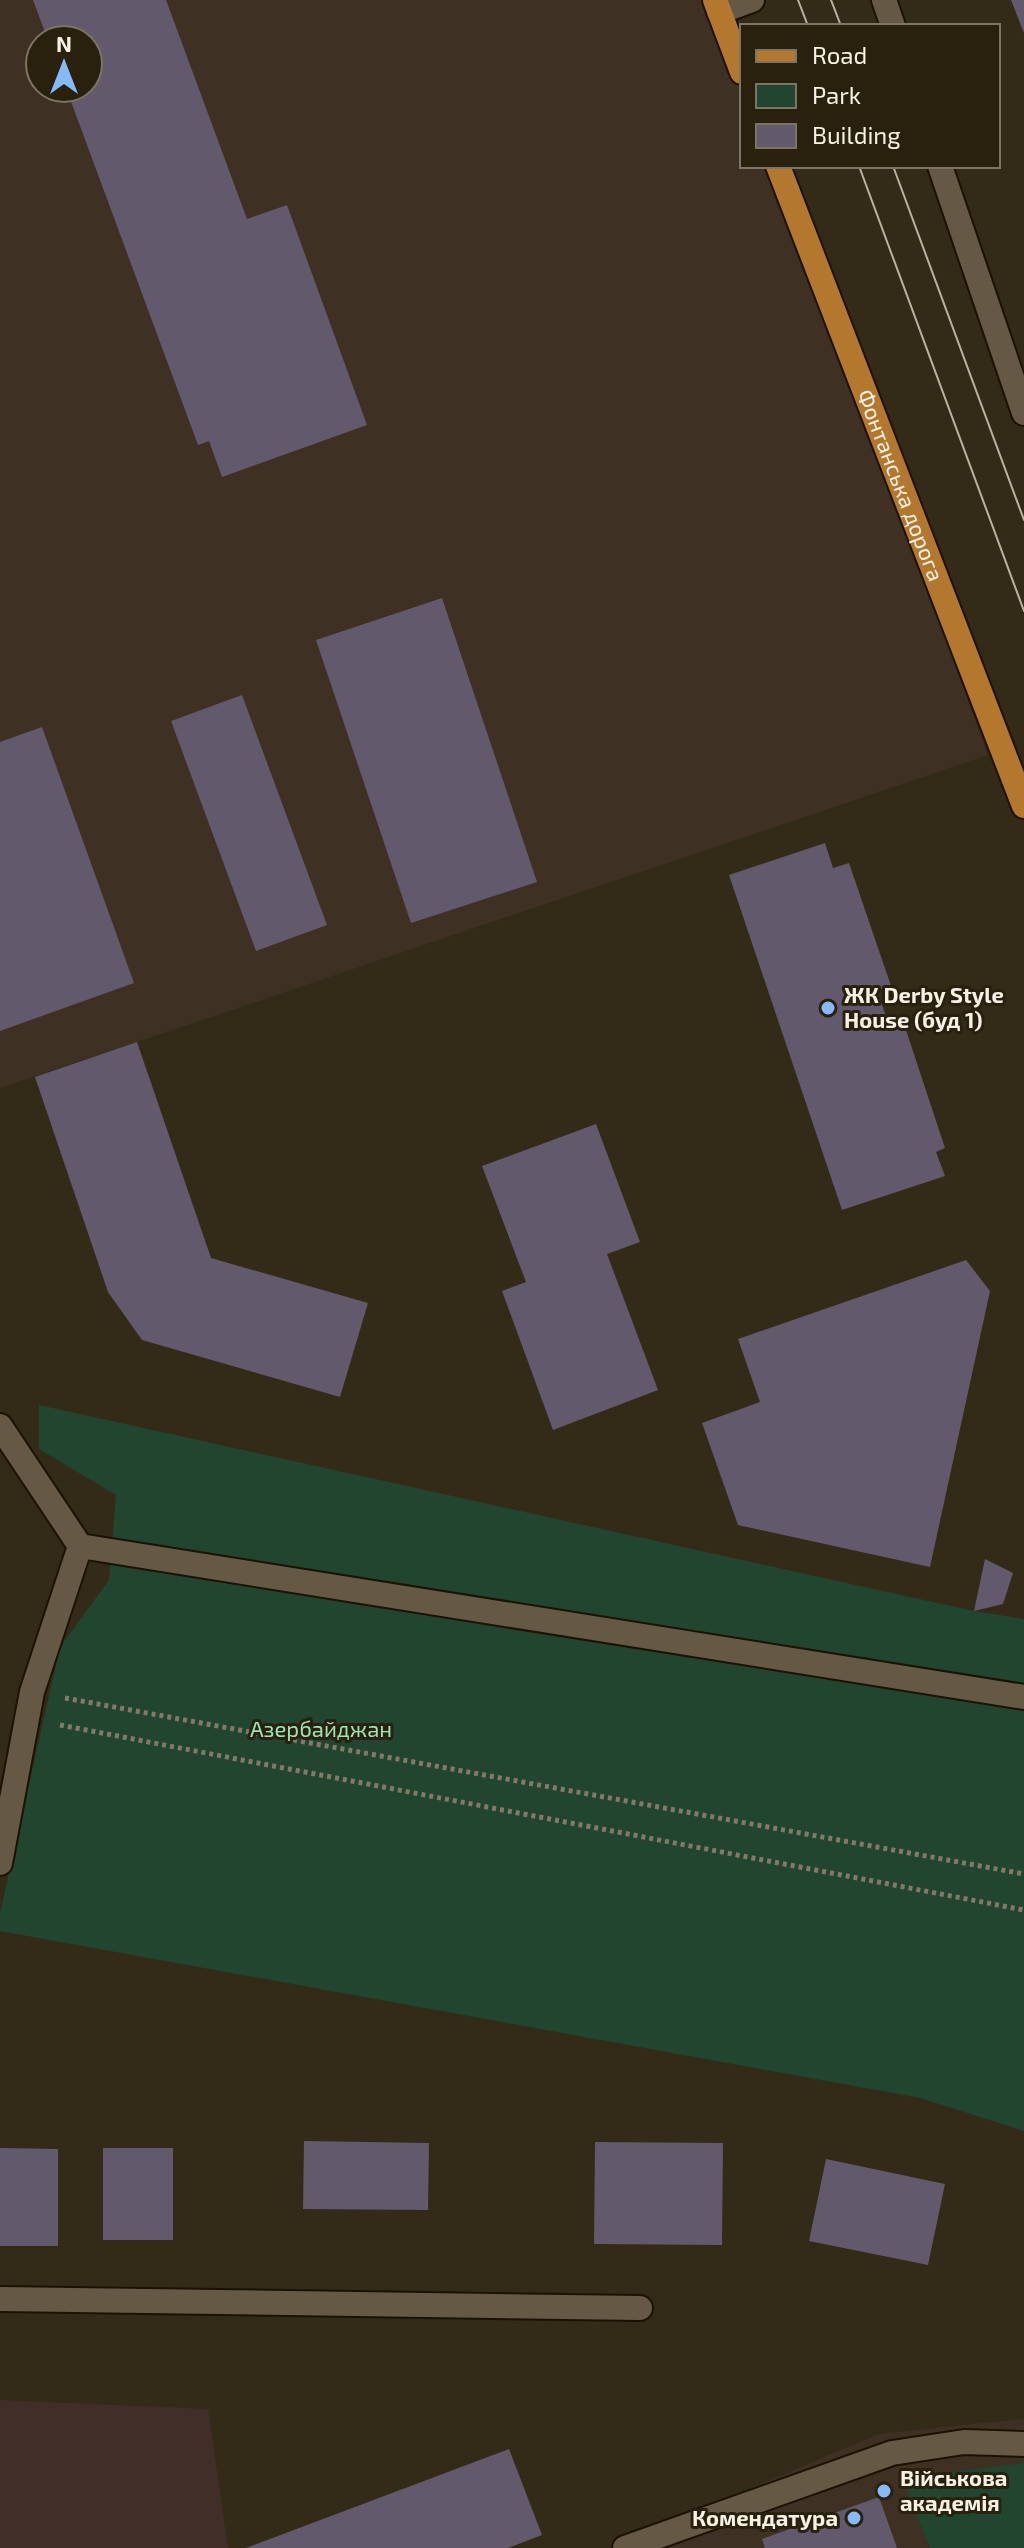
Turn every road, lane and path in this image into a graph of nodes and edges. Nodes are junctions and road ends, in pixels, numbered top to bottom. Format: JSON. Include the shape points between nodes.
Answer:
{"nodes":[{"id":1,"x":752,"y":0,"type":"edge"},
{"id":2,"x":884,"y":0,"type":"edge"},
{"id":3,"x":717,"y":6,"type":"edge"},
{"id":4,"x":892,"y":24,"type":"edge"},
{"id":5,"x":740,"y":67,"type":"edge"},
{"id":6,"x":779,"y":168,"type":"edge"},
{"id":7,"x":941,"y":168,"type":"edge"},
{"id":8,"x":1024,"y":413,"type":"edge"},
{"id":9,"x":1024,"y":806,"type":"edge"},
{"id":10,"x":0,"y":1426,"type":"edge"},
{"id":11,"x":80,"y":1546,"type":"junction"},
{"id":12,"x":32,"y":1692,"type":"junction"},
{"id":13,"x":1024,"y":1697,"type":"edge"},
{"id":14,"x":26,"y":1718,"type":"junction"},
{"id":15,"x":1,"y":1856,"type":"edge"},
{"id":16,"x":1024,"y":1874,"type":"edge"},
{"id":17,"x":1024,"y":1910,"type":"edge"},
{"id":18,"x":0,"y":2299,"type":"edge"},
{"id":19,"x":640,"y":2308,"type":"dead end"},
{"id":20,"x":1024,"y":2444,"type":"edge"},
{"id":21,"x":625,"y":2548,"type":"edge"}],
"edges":[{"from":1,"to":3,"type":"lane"},
{"from":2,"to":4,"type":"lane"},
{"from":3,"to":5,"type":"main road"},
{"from":6,"to":9,"type":"main road","name":"Фонтанська дорога"},
{"from":7,"to":8,"type":"lane"},
{"from":10,"to":11,"type":"lane"},
{"from":11,"to":12,"type":"lane"},
{"from":11,"to":13,"type":"lane"},
{"from":12,"to":14,"type":"lane"},
{"from":12,"to":16,"type":"path"},
{"from":14,"to":15,"type":"lane"},
{"from":14,"to":17,"type":"path"},
{"from":18,"to":19,"type":"lane"},
{"from":20,"to":21,"type":"lane","via":[[964,2442],[892,2453]]}]}
